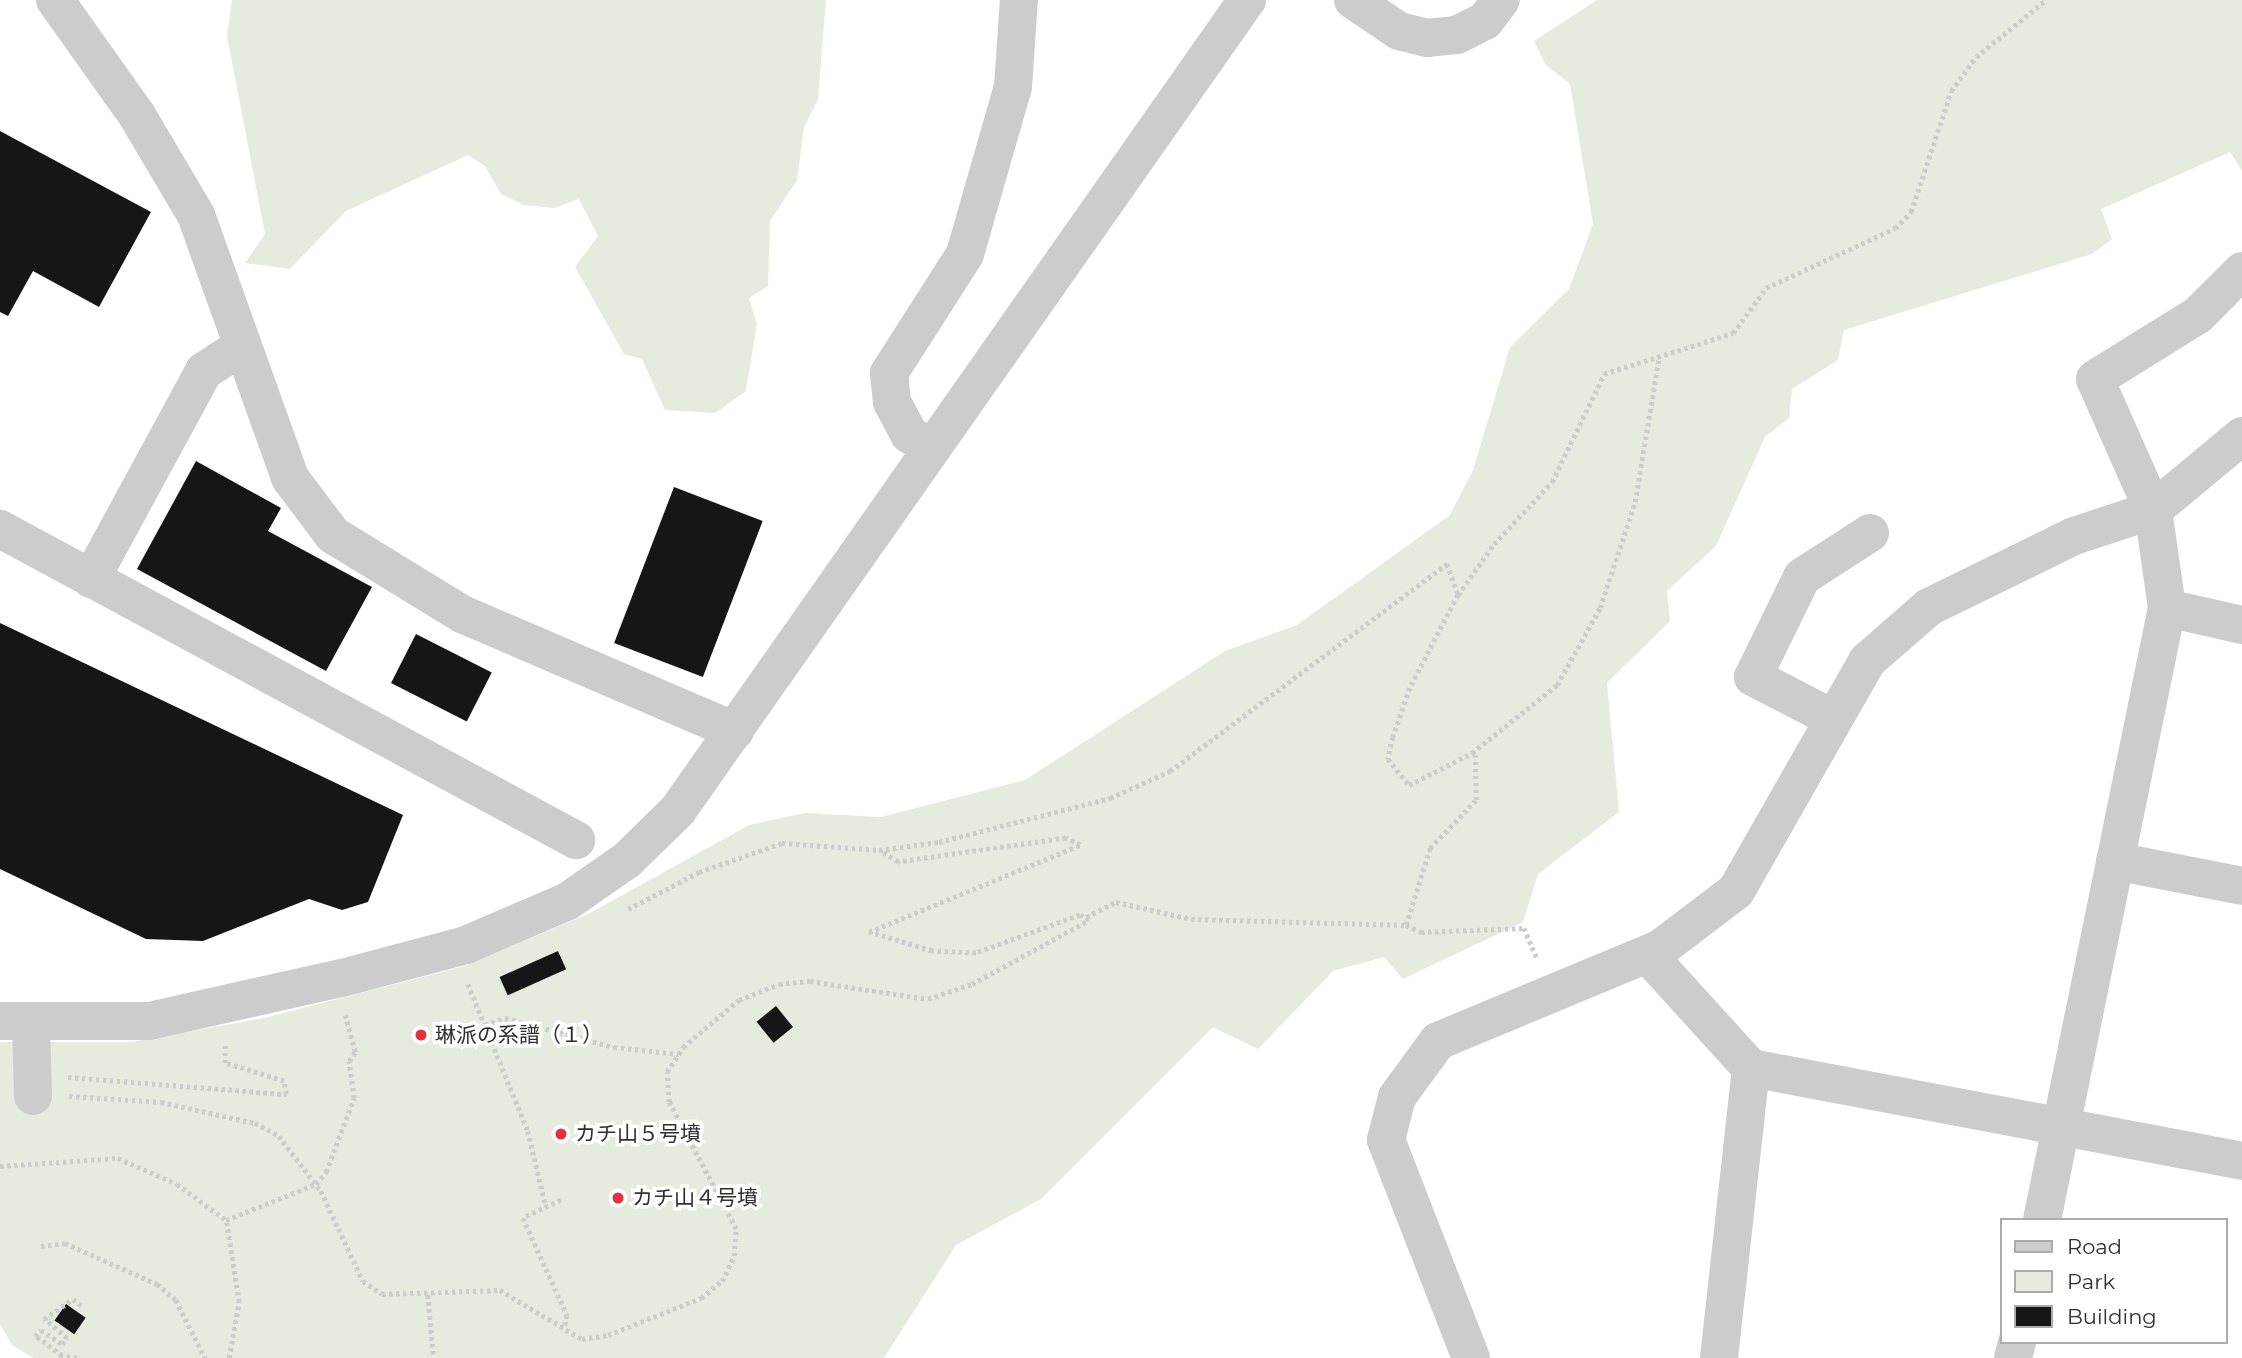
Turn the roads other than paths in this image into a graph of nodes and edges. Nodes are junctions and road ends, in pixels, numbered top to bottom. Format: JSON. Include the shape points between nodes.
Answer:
{"nodes":[{"id":1,"x":55,"y":0,"type":"edge"},
{"id":2,"x":1019,"y":0,"type":"edge"},
{"id":3,"x":1247,"y":0,"type":"edge"},
{"id":4,"x":1353,"y":0,"type":"edge"},
{"id":5,"x":1502,"y":0,"type":"edge"},
{"id":6,"x":2242,"y":271,"type":"edge"},
{"id":7,"x":242,"y":346,"type":"junction"},
{"id":8,"x":2242,"y":436,"type":"edge"},
{"id":9,"x":931,"y":448,"type":"junction"},
{"id":10,"x":2152,"y":510,"type":"junction"},
{"id":11,"x":0,"y":529,"type":"edge"},
{"id":12,"x":1870,"y":533,"type":"dead end"},
{"id":13,"x":91,"y":579,"type":"junction"},
{"id":14,"x":2167,"y":608,"type":"junction"},
{"id":15,"x":2242,"y":625,"type":"edge"},
{"id":16,"x":1832,"y":718,"type":"junction"},
{"id":17,"x":735,"y":731,"type":"junction"},
{"id":18,"x":576,"y":841,"type":"dead end"},
{"id":19,"x":2115,"y":861,"type":"junction"},
{"id":20,"x":2242,"y":886,"type":"edge"},
{"id":21,"x":1648,"y":954,"type":"junction"},
{"id":22,"x":15,"y":1022,"type":"edge"},
{"id":23,"x":1751,"y":1068,"type":"junction"},
{"id":24,"x":29,"y":1092,"type":"edge"},
{"id":25,"x":2061,"y":1127,"type":"junction"},
{"id":26,"x":2242,"y":1161,"type":"edge"},
{"id":27,"x":2042,"y":1218,"type":"edge"},
{"id":28,"x":1471,"y":1358,"type":"edge"},
{"id":29,"x":1719,"y":1358,"type":"edge"}],
"edges":[{"from":1,"to":7,"type":"street","via":[[138,117],[196,215]]},
{"from":2,"to":9,"type":"street","via":[[1013,87],[965,254],[889,373],[892,402],[909,434]]},
{"from":3,"to":9,"type":"street"},
{"from":4,"to":5,"type":"street","via":[[1399,31],[1427,38],[1457,35],[1485,21]]},
{"from":6,"to":10,"type":"street","via":[[2198,314],[2095,379]]},
{"from":7,"to":13,"type":"street","via":[[204,371]]},
{"from":7,"to":17,"type":"street","via":[[290,478],[333,535],[462,614]]},
{"from":8,"to":10,"type":"street"},
{"from":9,"to":17,"type":"street"},
{"from":10,"to":14,"type":"street"},
{"from":10,"to":16,"type":"street","via":[[2074,536],[1929,607],[1867,661]]},
{"from":11,"to":13,"type":"street"},
{"from":12,"to":16,"type":"street","via":[[1802,577],[1753,677]]},
{"from":13,"to":18,"type":"street"},
{"from":14,"to":15,"type":"street"},
{"from":14,"to":19,"type":"street"},
{"from":16,"to":21,"type":"street","via":[[1735,891]]},
{"from":17,"to":22,"type":"street","via":[[678,810],[627,860],[568,901],[466,945],[149,1021]]},
{"from":19,"to":20,"type":"street"},
{"from":19,"to":25,"type":"street"},
{"from":21,"to":23,"type":"street"},
{"from":21,"to":28,"type":"street","via":[[1550,990],[1438,1041],[1397,1097],[1386,1140]]},
{"from":22,"to":24,"type":"street"},
{"from":23,"to":25,"type":"street"},
{"from":23,"to":29,"type":"street"},
{"from":25,"to":26,"type":"street"},
{"from":25,"to":27,"type":"street"}]}
